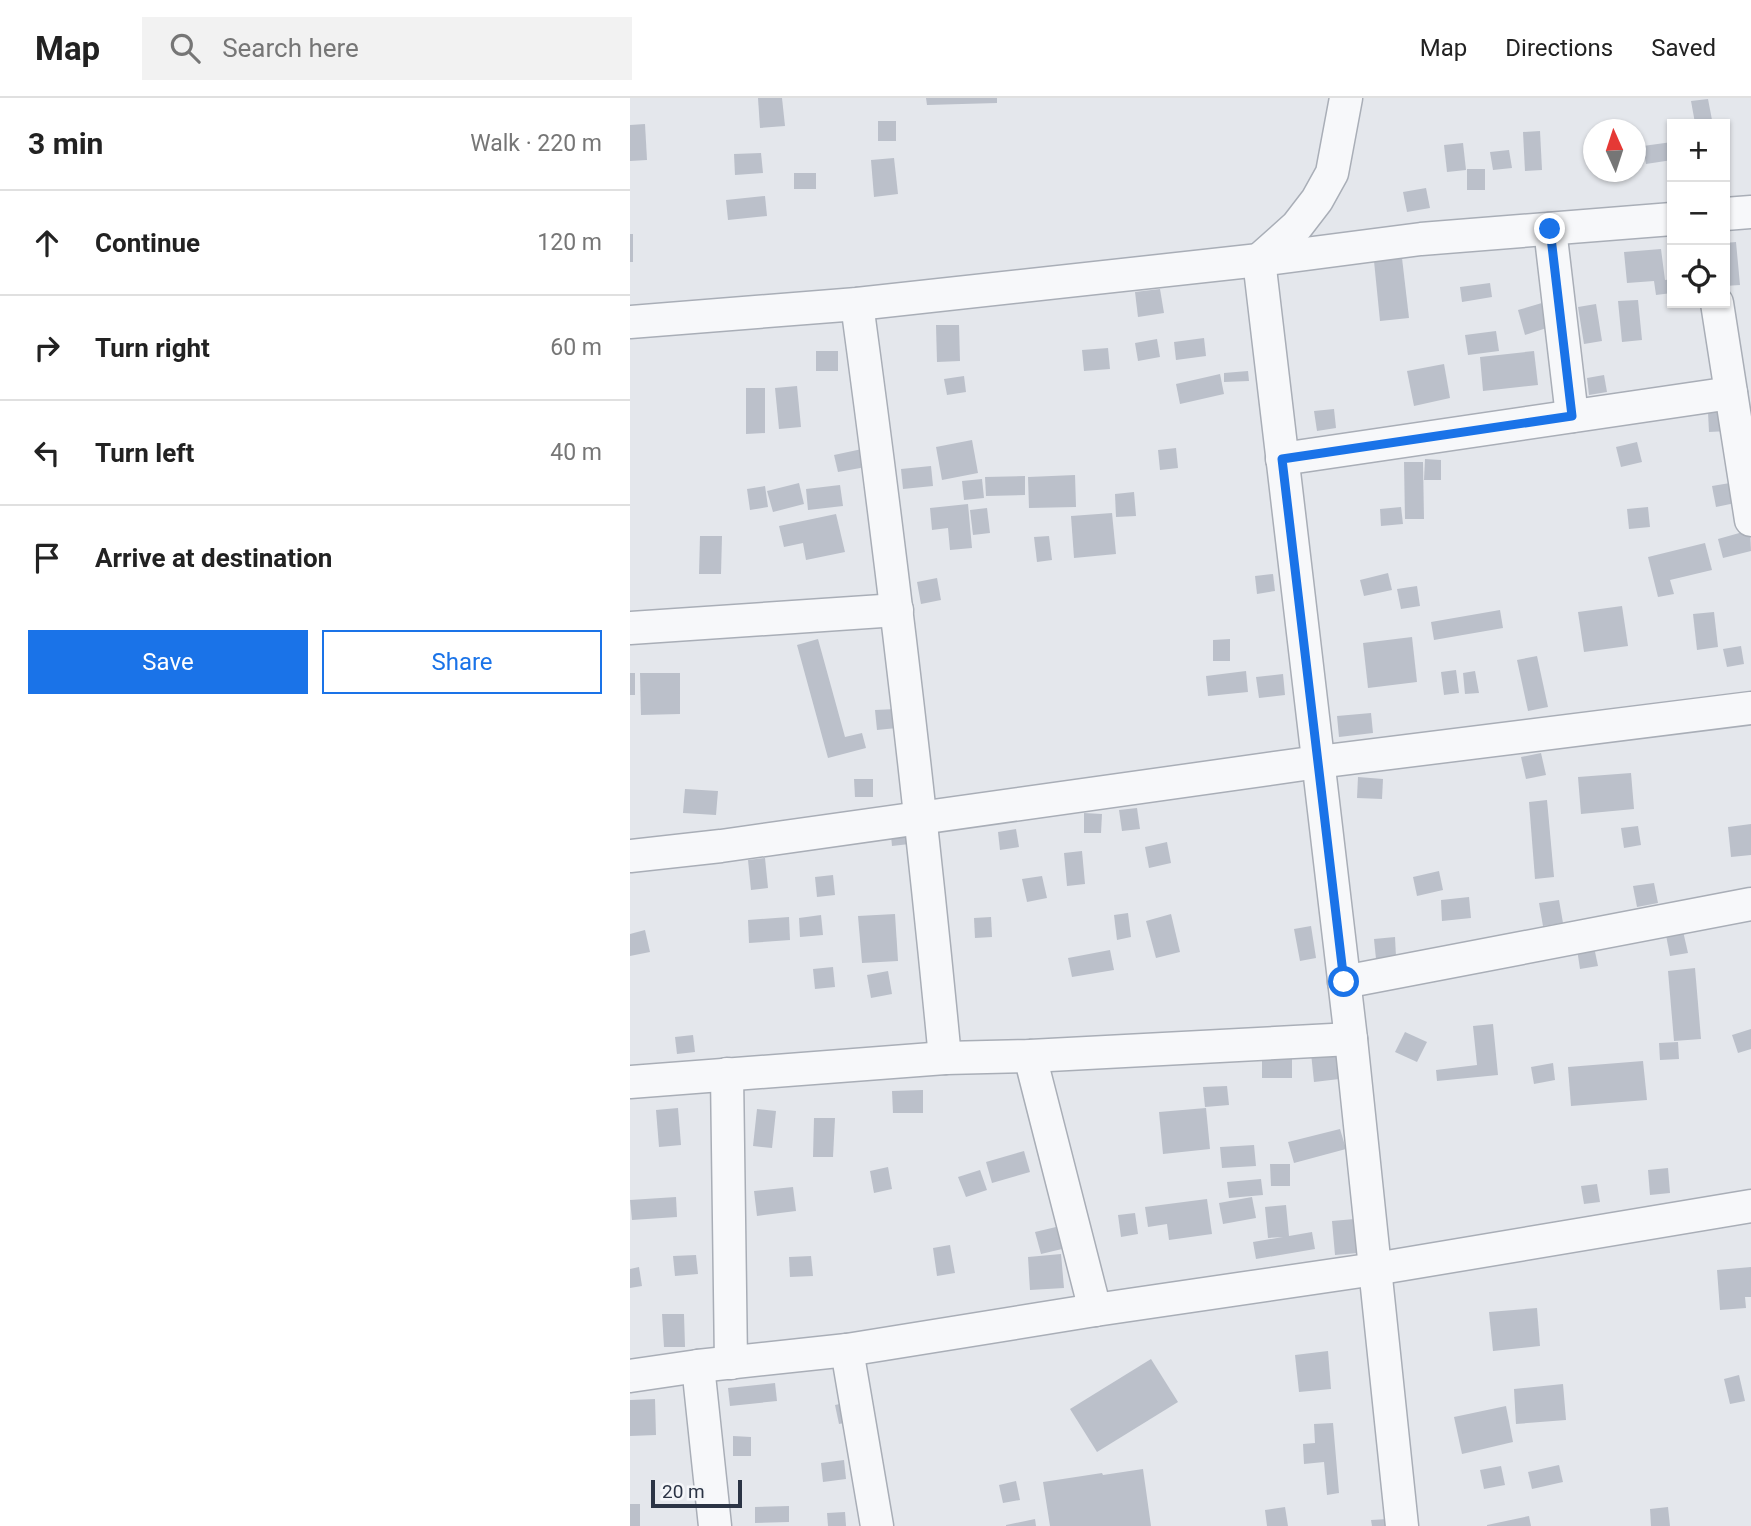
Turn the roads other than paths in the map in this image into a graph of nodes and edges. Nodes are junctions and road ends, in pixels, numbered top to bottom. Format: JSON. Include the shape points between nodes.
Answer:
{"nodes":[{"id":1,"x":1346,"y":98,"type":"edge"},
{"id":2,"x":1751,"y":212,"type":"edge"},
{"id":3,"x":1730,"y":214,"type":"edge"},
{"id":4,"x":1667,"y":219,"type":"edge"},
{"id":5,"x":1550,"y":229,"type":"junction"},
{"id":6,"x":1259,"y":260,"type":"junction"},
{"id":7,"x":858,"y":304,"type":"junction"},
{"id":8,"x":1718,"y":308,"type":"edge"},
{"id":9,"x":630,"y":322,"type":"edge"},
{"id":10,"x":1731,"y":393,"type":"junction"},
{"id":11,"x":1572,"y":416,"type":"junction"},
{"id":12,"x":1282,"y":459,"type":"junction"},
{"id":13,"x":1751,"y":520,"type":"edge"},
{"id":14,"x":897,"y":610,"type":"junction"},
{"id":15,"x":630,"y":628,"type":"edge"},
{"id":16,"x":1751,"y":708,"type":"edge"},
{"id":17,"x":1318,"y":762,"type":"junction"},
{"id":18,"x":921,"y":817,"type":"junction"},
{"id":19,"x":630,"y":856,"type":"edge"},
{"id":20,"x":1751,"y":904,"type":"edge"},
{"id":21,"x":1344,"y":982,"type":"junction"},
{"id":22,"x":1351,"y":1039,"type":"junction"},
{"id":23,"x":1030,"y":1056,"type":"junction"},
{"id":24,"x":945,"y":1058,"type":"junction"},
{"id":25,"x":727,"y":1074,"type":"junction"},
{"id":26,"x":630,"y":1082,"type":"edge"},
{"id":27,"x":1751,"y":1206,"type":"edge"},
{"id":28,"x":1376,"y":1269,"type":"junction"},
{"id":29,"x":1095,"y":1310,"type":"junction"},
{"id":30,"x":847,"y":1350,"type":"junction"},
{"id":31,"x":731,"y":1363,"type":"junction"},
{"id":32,"x":698,"y":1366,"type":"junction"},
{"id":33,"x":630,"y":1376,"type":"edge"},
{"id":34,"x":715,"y":1526,"type":"edge"},
{"id":35,"x":877,"y":1526,"type":"edge"},
{"id":36,"x":1402,"y":1526,"type":"edge"}],
"edges":[{"from":1,"to":6,"type":"street","via":[[1332,173],[1297,226]]},
{"from":2,"to":3,"type":"street"},
{"from":4,"to":5,"type":"street"},
{"from":5,"to":6,"type":"street","via":[[1421,239]]},
{"from":5,"to":11,"type":"street"},
{"from":6,"to":7,"type":"street"},
{"from":6,"to":12,"type":"street"},
{"from":7,"to":9,"type":"street"},
{"from":7,"to":14,"type":"street"},
{"from":8,"to":10,"type":"street"},
{"from":10,"to":11,"type":"street"},
{"from":10,"to":13,"type":"street"},
{"from":11,"to":12,"type":"street"},
{"from":12,"to":17,"type":"street"},
{"from":14,"to":15,"type":"street"},
{"from":14,"to":18,"type":"street"},
{"from":16,"to":17,"type":"street"},
{"from":17,"to":18,"type":"street"},
{"from":17,"to":21,"type":"street"},
{"from":18,"to":19,"type":"street"},
{"from":18,"to":24,"type":"street"},
{"from":20,"to":21,"type":"street"},
{"from":21,"to":22,"type":"street"},
{"from":22,"to":23,"type":"street"},
{"from":22,"to":28,"type":"street"},
{"from":23,"to":24,"type":"street"},
{"from":23,"to":29,"type":"street"},
{"from":24,"to":25,"type":"street"},
{"from":25,"to":26,"type":"street"},
{"from":25,"to":31,"type":"street"},
{"from":27,"to":28,"type":"street"},
{"from":28,"to":29,"type":"street"},
{"from":28,"to":36,"type":"street"},
{"from":29,"to":30,"type":"street"},
{"from":30,"to":31,"type":"street"},
{"from":30,"to":35,"type":"street"},
{"from":31,"to":32,"type":"street"},
{"from":32,"to":33,"type":"street"},
{"from":32,"to":34,"type":"street"}]}
